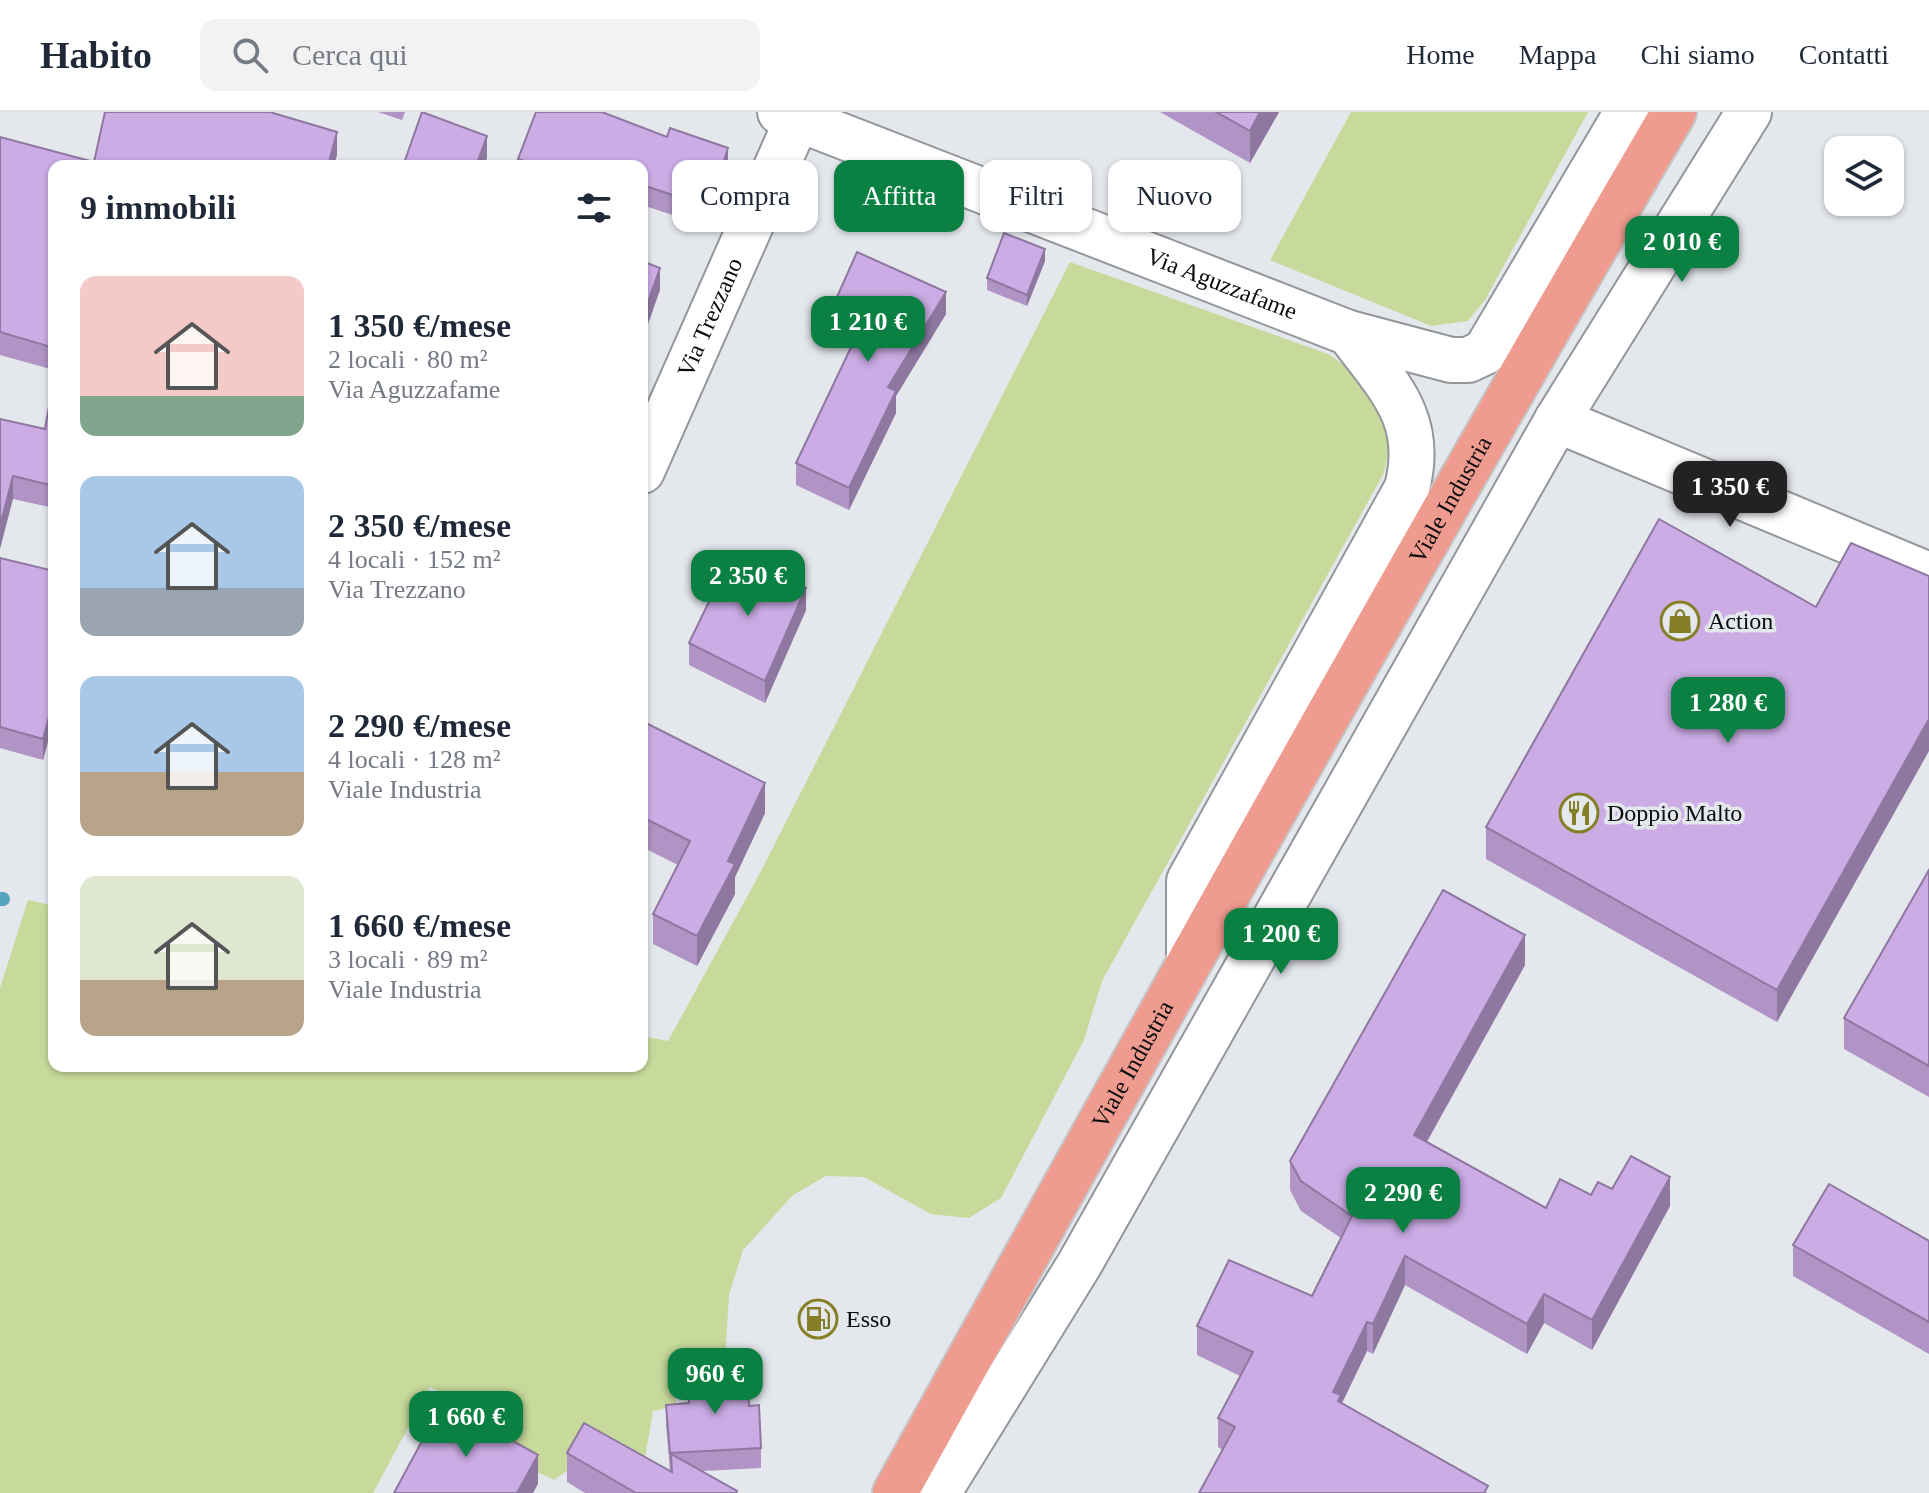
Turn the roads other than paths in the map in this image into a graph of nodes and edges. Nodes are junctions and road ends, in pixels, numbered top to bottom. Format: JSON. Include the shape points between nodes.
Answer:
{"nodes":[{"id":1,"x":1627,"y":112,"type":"edge"},
{"id":2,"x":1674,"y":112,"type":"edge"},
{"id":3,"x":1749,"y":112,"type":"edge"},
{"id":4,"x":789,"y":115,"type":"edge"},
{"id":5,"x":1349,"y":333,"type":"junction"},
{"id":6,"x":1557,"y":420,"type":"junction"},
{"id":7,"x":648,"y":456,"type":"edge"},
{"id":8,"x":1929,"y":575,"type":"edge"},
{"id":9,"x":1189,"y":961,"type":"junction"},
{"id":10,"x":895,"y":1493,"type":"edge"},
{"id":11,"x":938,"y":1493,"type":"edge"}],
"edges":[{"from":1,"to":5,"type":"street","name":"Via Aguzzafame","via":[[1485,352],[1451,360]]},
{"from":2,"to":9,"type":"main road","name":"Viale Industria"},
{"from":3,"to":6,"type":"street"},
{"from":4,"to":5,"type":"street","name":"Via Aguzzafame"},
{"from":4,"to":7,"type":"street","name":"Via Trezzano"},
{"from":5,"to":9,"type":"street","via":[[1405,409],[1414,462],[1407,488],[1189,881]]},
{"from":6,"to":8,"type":"street"},
{"from":6,"to":11,"type":"street","via":[[1079,1265]]},
{"from":9,"to":10,"type":"main road","name":"Viale Industria"}]}
